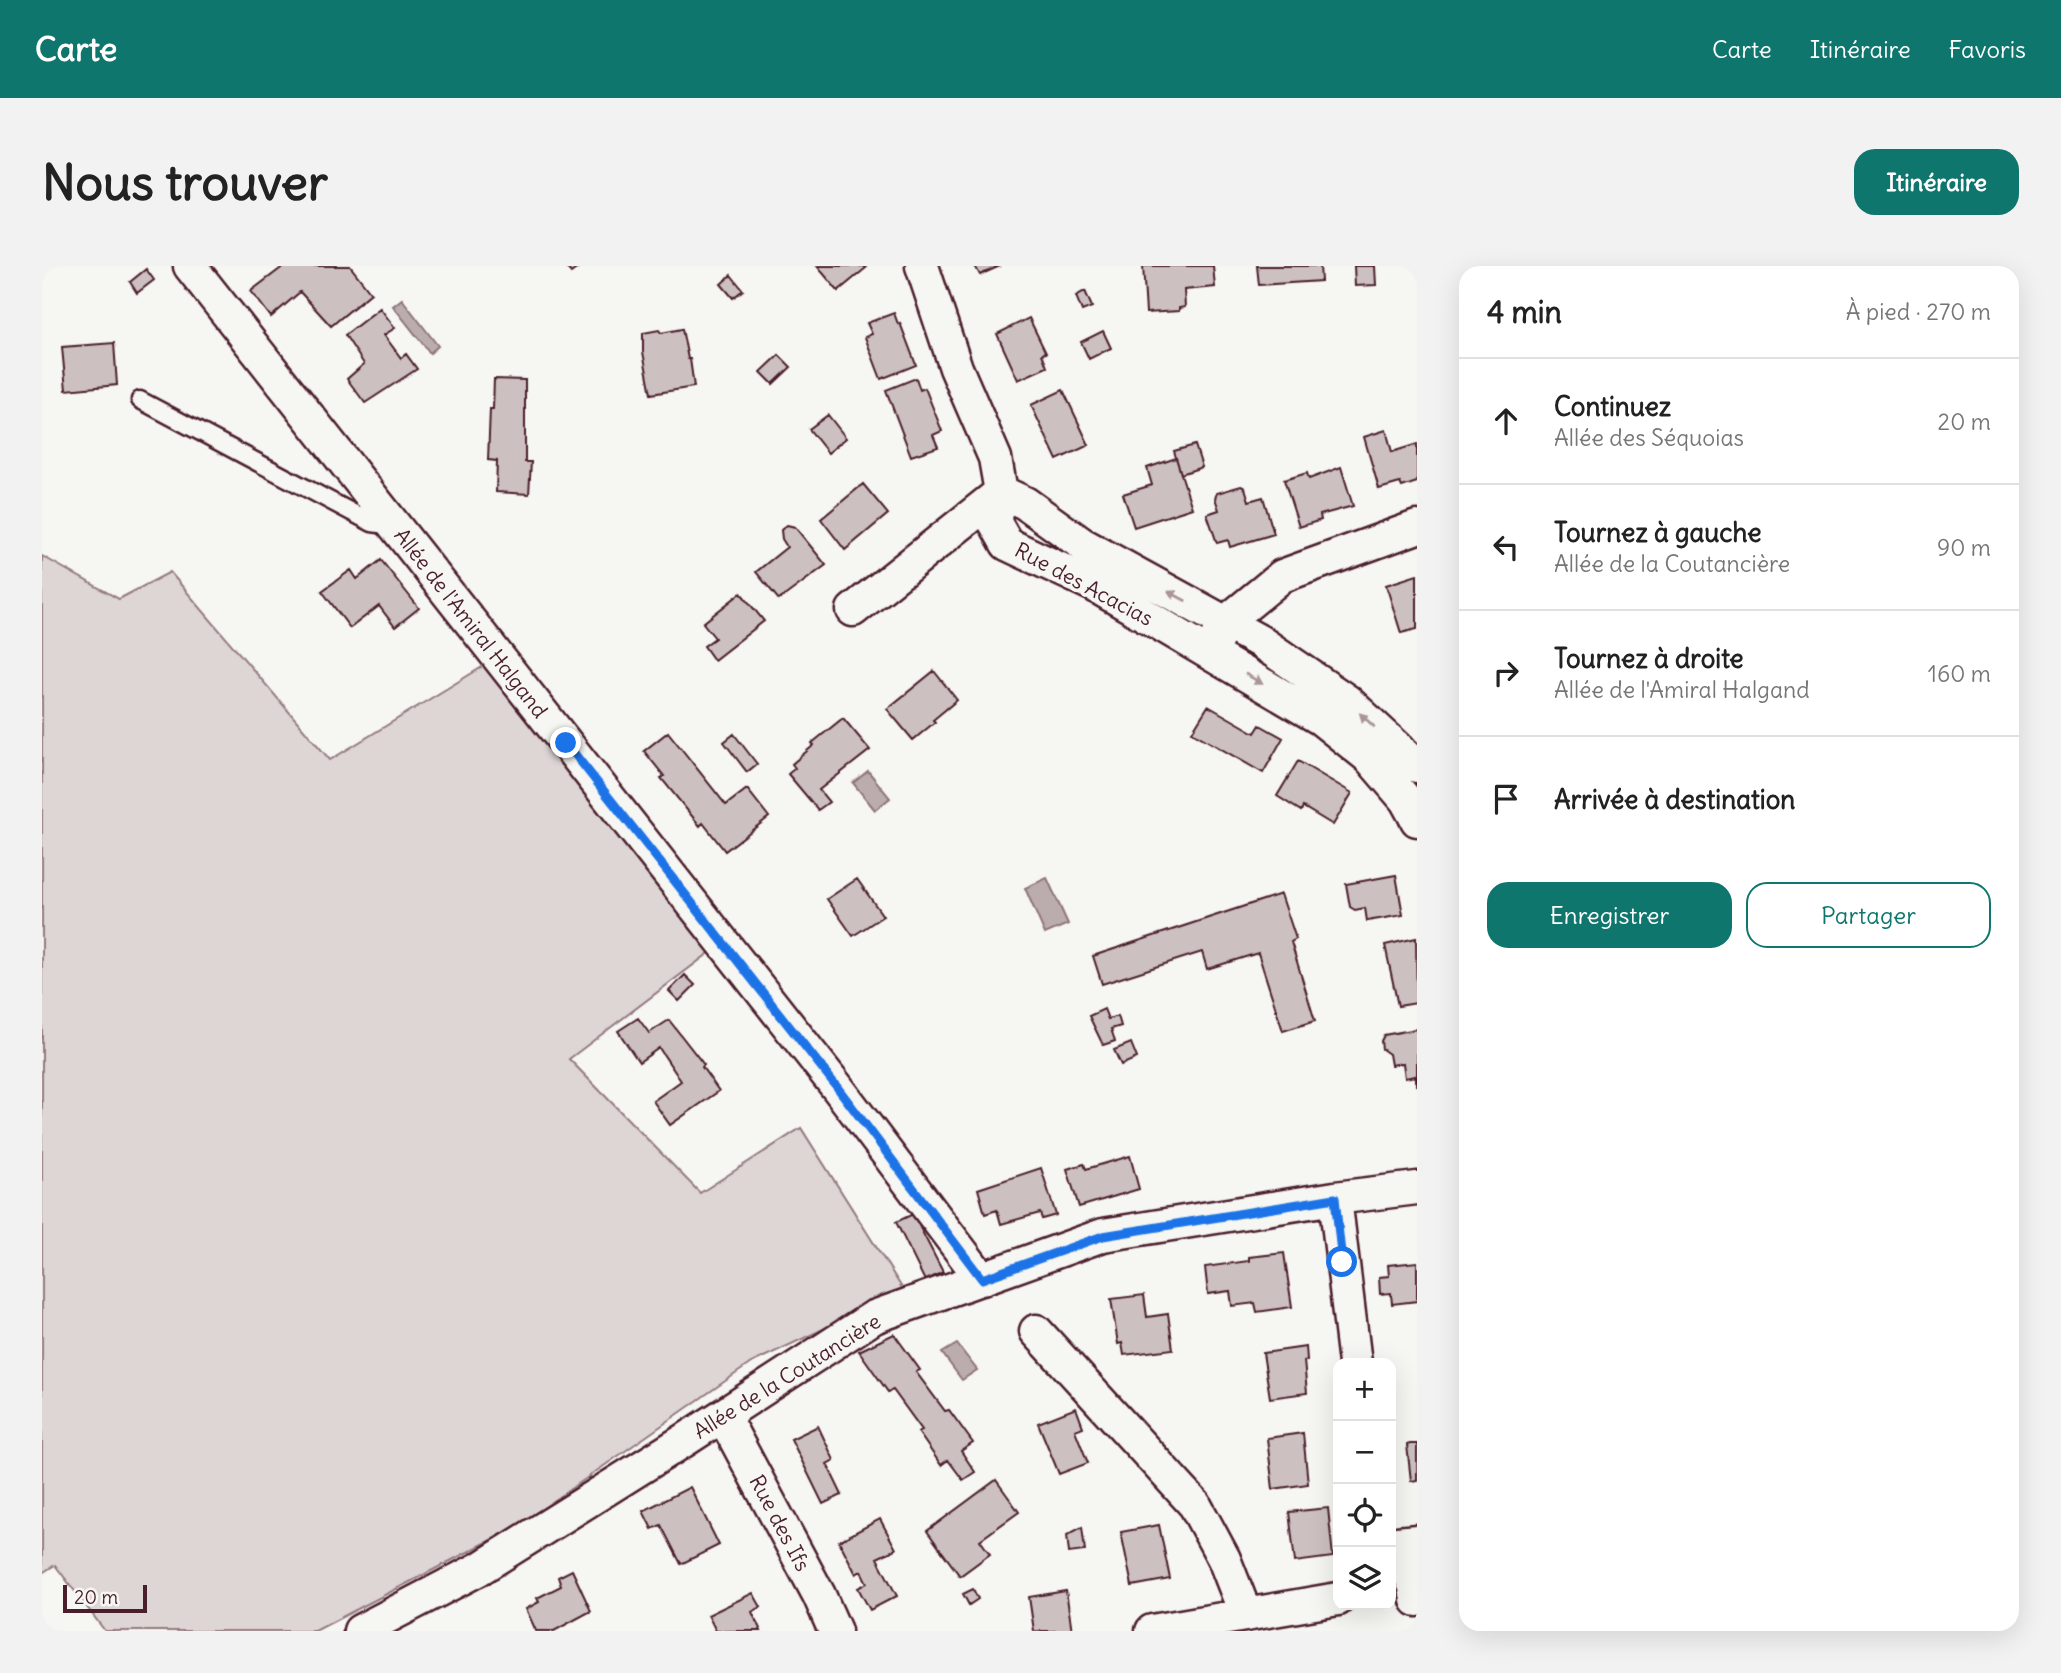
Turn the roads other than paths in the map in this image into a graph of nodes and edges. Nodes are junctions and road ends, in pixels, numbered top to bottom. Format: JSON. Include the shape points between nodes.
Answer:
{"nodes":[{"id":1,"x":190,"y":266,"type":"edge"},
{"id":2,"x":922,"y":266,"type":"edge"},
{"id":3,"x":140,"y":400,"type":"dead end"},
{"id":4,"x":1001,"y":492,"type":"junction"},
{"id":5,"x":394,"y":526,"type":"junction"},
{"id":6,"x":1417,"y":527,"type":"edge"},
{"id":7,"x":853,"y":610,"type":"dead end"},
{"id":8,"x":1226,"y":622,"type":"junction"},
{"id":9,"x":1210,"y":652,"type":"junction"},
{"id":10,"x":1417,"y":766,"type":"edge"},
{"id":11,"x":1417,"y":820,"type":"edge"},
{"id":12,"x":1417,"y":1188,"type":"edge"},
{"id":13,"x":1335,"y":1198,"type":"junction"},
{"id":14,"x":982,"y":1279,"type":"junction"},
{"id":15,"x":1036,"y":1331,"type":"dead end"},
{"id":16,"x":1354,"y":1358,"type":"edge"},
{"id":17,"x":723,"y":1416,"type":"junction"},
{"id":18,"x":1402,"y":1539,"type":"edge"},
{"id":19,"x":1407,"y":1592,"type":"edge"},
{"id":20,"x":1333,"y":1601,"type":"edge"},
{"id":21,"x":1247,"y":1615,"type":"junction"},
{"id":22,"x":360,"y":1631,"type":"edge"},
{"id":23,"x":835,"y":1631,"type":"edge"},
{"id":24,"x":1152,"y":1631,"type":"edge"}],
"edges":[{"from":1,"to":5,"type":"street","name":"Allée de l'Amiral Halgand"},
{"from":2,"to":4,"type":"street","name":"Rue des Acacias","via":[[956,368],[995,458]]},
{"from":3,"to":5,"type":"lane","via":[[372,523]]},
{"from":4,"to":7,"type":"street"},
{"from":8,"to":4,"type":"street","name":"Rue des Acacias","one_way":true,"via":[[1082,544],[1034,509]]},
{"from":4,"to":9,"type":"street","name":"Rue des Acacias","via":[[994,521],[1007,544],[1094,585]]},
{"from":5,"to":14,"type":"street","name":"Allée de l'Amiral Halgand","via":[[828,1076]]},
{"from":6,"to":8,"type":"street","via":[[1282,576]]},
{"from":8,"to":9,"type":"street"},
{"from":10,"to":8,"type":"street","name":"Rue des Acacias","one_way":true,"via":[[1347,701]]},
{"from":9,"to":11,"type":"street","name":"Rue des Acacias","one_way":true,"via":[[1321,719],[1370,758]]},
{"from":12,"to":13,"type":"street","name":"Allée de la Coutancière"},
{"from":13,"to":14,"type":"street","name":"Allée de la Coutancière","via":[[1103,1236]]},
{"from":13,"to":16,"type":"street"},
{"from":14,"to":17,"type":"street","name":"Allée de la Coutancière","via":[[874,1317]]},
{"from":15,"to":21,"type":"street","via":[[1195,1505]]},
{"from":17,"to":22,"type":"street","name":"Allée de la Coutancière","via":[[479,1569]]},
{"from":17,"to":23,"type":"street","name":"Rue des Ifs"},
{"from":18,"to":19,"type":"street"},
{"from":20,"to":21,"type":"street"},
{"from":21,"to":24,"type":"street"}]}
